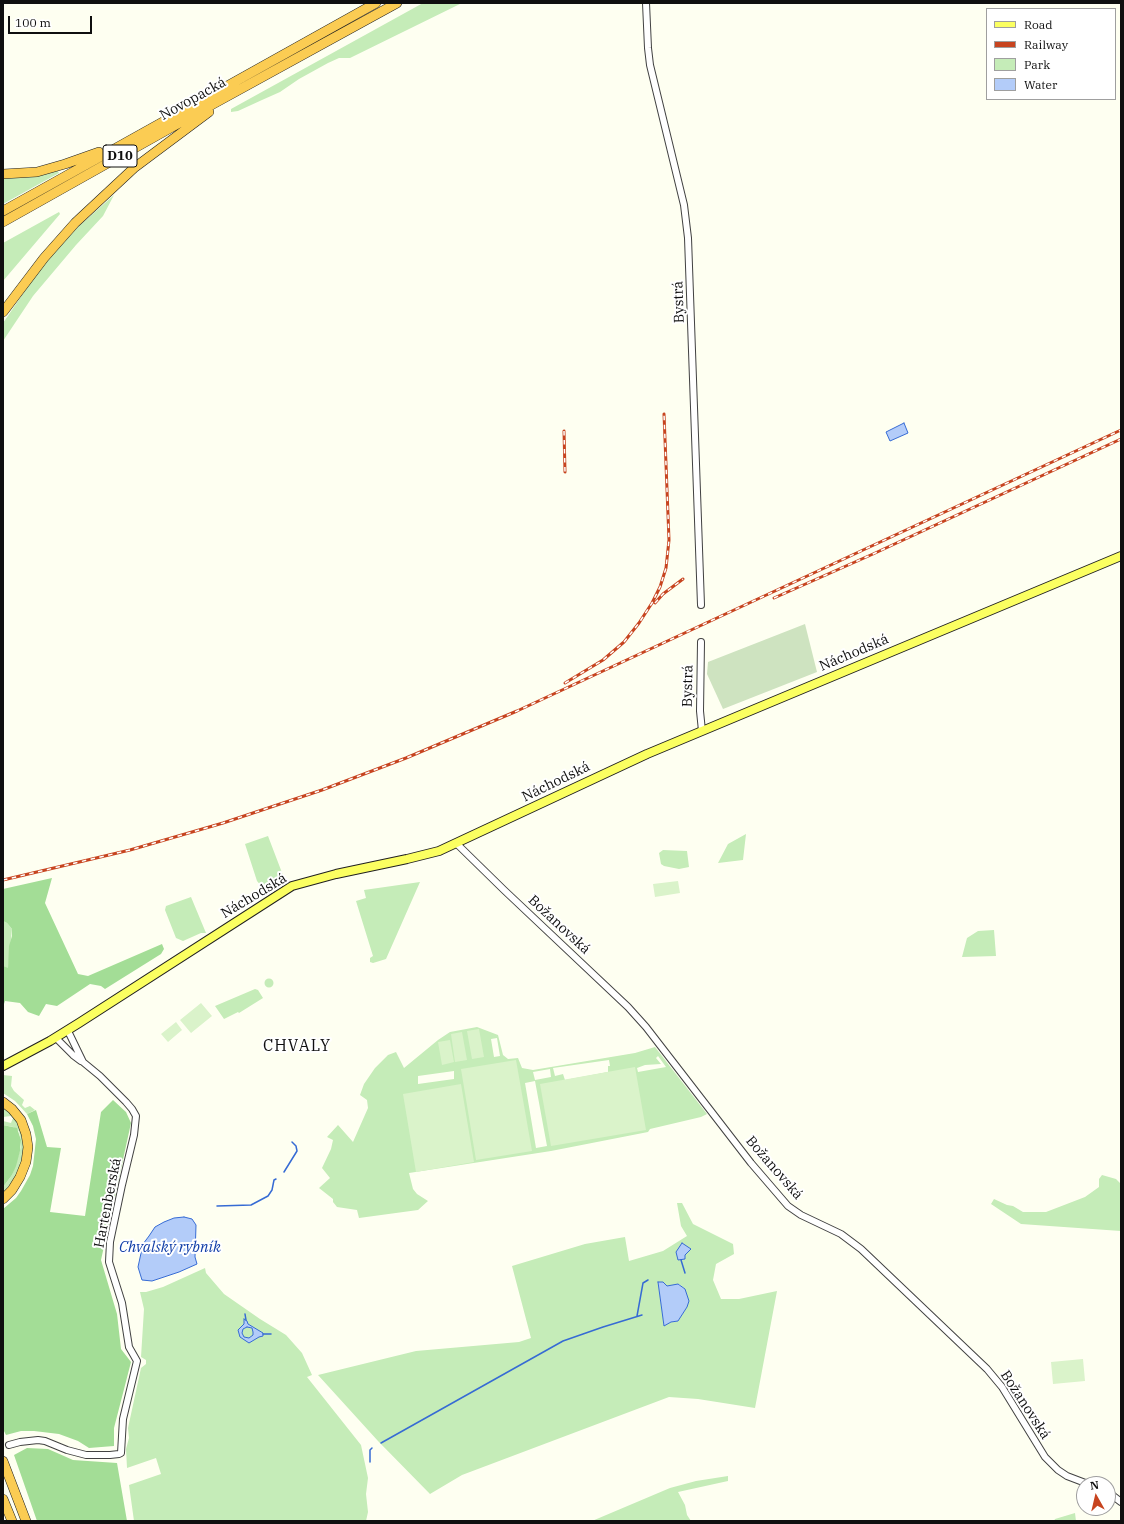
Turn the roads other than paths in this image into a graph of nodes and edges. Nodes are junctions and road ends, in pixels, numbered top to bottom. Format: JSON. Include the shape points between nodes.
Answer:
{"nodes":[{"id":1,"x":376,"y":3,"type":"edge"},
{"id":2,"x":397,"y":3,"type":"edge"},
{"id":3,"x":646,"y":3,"type":"edge"},
{"id":4,"x":237,"y":91,"type":"junction"},
{"id":5,"x":130,"y":140,"type":"junction"},
{"id":6,"x":3,"y":174,"type":"edge"},
{"id":7,"x":3,"y":211,"type":"edge"},
{"id":8,"x":3,"y":222,"type":"edge"},
{"id":9,"x":3,"y":312,"type":"edge"},
{"id":10,"x":1121,"y":556,"type":"edge"},
{"id":11,"x":701,"y":605,"type":"dead end"},
{"id":12,"x":700,"y":642,"type":"dead end"},
{"id":13,"x":702,"y":731,"type":"junction"},
{"id":14,"x":457,"y":844,"type":"junction"},
{"id":15,"x":68,"y":1031,"type":"junction"},
{"id":16,"x":56,"y":1038,"type":"junction"},
{"id":17,"x":83,"y":1062,"type":"junction"},
{"id":18,"x":3,"y":1065,"type":"edge"},
{"id":19,"x":3,"y":1102,"type":"edge"},
{"id":20,"x":3,"y":1199,"type":"edge"},
{"id":21,"x":9,"y":1445,"type":"dead end"},
{"id":22,"x":3,"y":1461,"type":"edge"},
{"id":23,"x":1076,"y":1479,"type":"edge"},
{"id":24,"x":3,"y":1499,"type":"edge"},
{"id":25,"x":12,"y":1521,"type":"edge"},
{"id":26,"x":26,"y":1521,"type":"edge"}],
"edges":[{"from":1,"to":5,"type":"highway","name":"Novopacká","number":"D10"},
{"from":2,"to":4,"type":"highway","name":"Novopacká","number":"D10"},
{"from":3,"to":11,"type":"street","name":"Bystrá","via":[[650,65],[684,205],[688,238]]},
{"from":4,"to":8,"type":"highway","name":"Novopacká","number":"D10"},
{"from":4,"to":9,"type":"highway","via":[[117,183],[75,223],[44,258]]},
{"from":5,"to":6,"type":"highway","via":[[51,168]]},
{"from":5,"to":7,"type":"highway","name":"Novopacká"},
{"from":10,"to":13,"type":"main road","name":"Náchodská"},
{"from":12,"to":13,"type":"street","name":"Bystrá"},
{"from":13,"to":14,"type":"main road","name":"Náchodská","via":[[616,768]]},
{"from":14,"to":15,"type":"main road","name":"Náchodská","via":[[429,854],[292,886]]},
{"from":14,"to":23,"type":"street","name":"Božanovská","via":[[646,1026],[751,1163],[788,1206],[841,1234],[861,1249],[987,1370],[1002,1387],[1045,1457],[1058,1470]]},
{"from":15,"to":16,"type":"main road","name":"Náchodská"},
{"from":15,"to":17,"type":"street","name":"Hartenberská"},
{"from":16,"to":17,"type":"street"},
{"from":16,"to":18,"type":"main road","name":"Náchodská"},
{"from":17,"to":21,"type":"street","name":"Hartenberská","via":[[126,1102],[136,1120],[109,1262],[122,1303],[129,1347],[137,1361],[123,1419],[121,1453],[86,1455],[38,1440]]},
{"from":19,"to":20,"type":"highway","via":[[21,1120],[28,1142],[22,1172],[12,1190]]},
{"from":22,"to":26,"type":"highway"},
{"from":24,"to":25,"type":"highway"}]}
